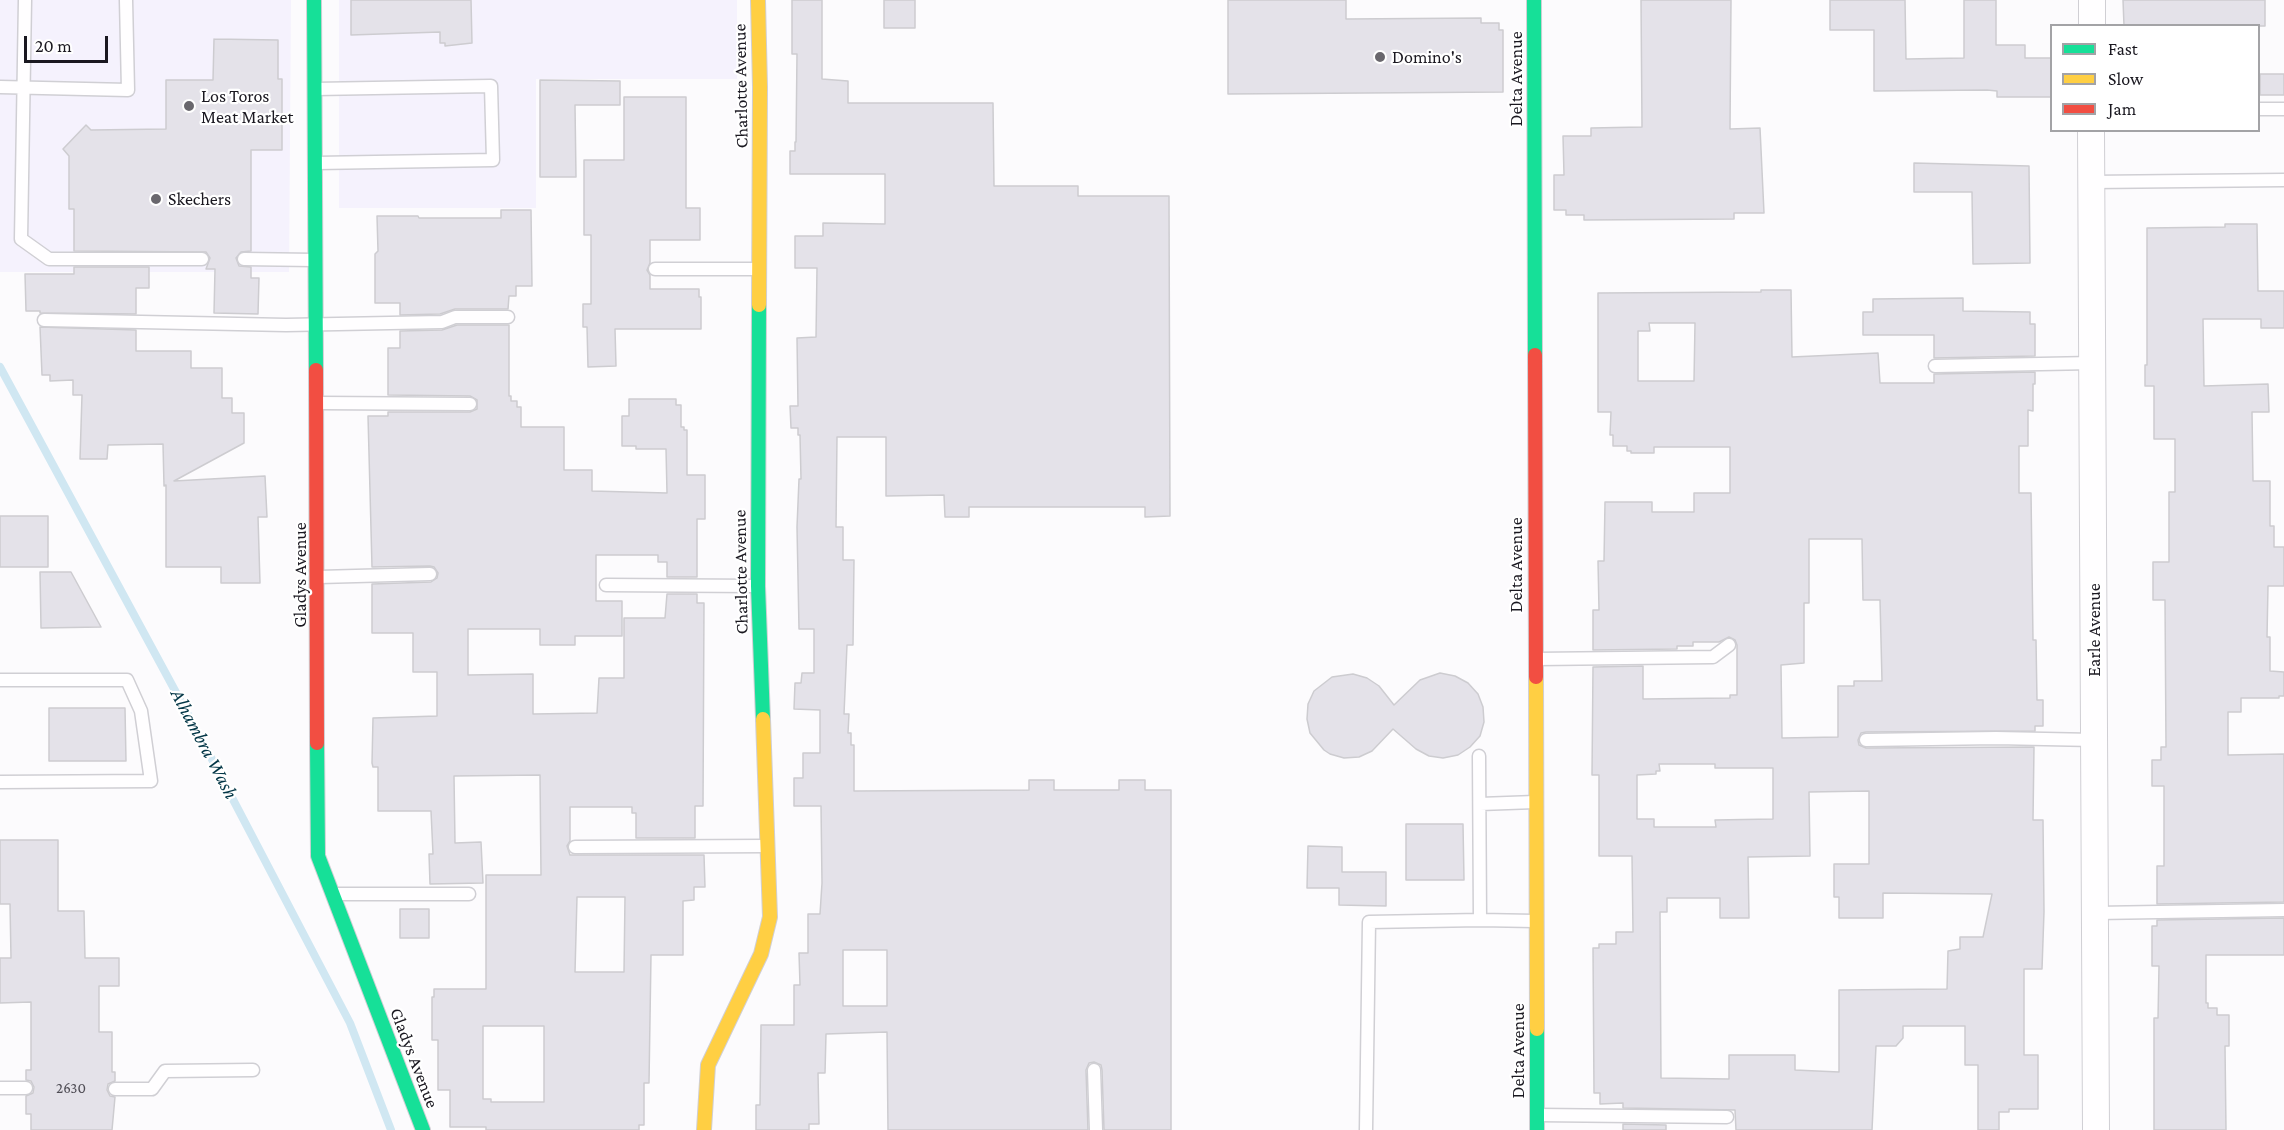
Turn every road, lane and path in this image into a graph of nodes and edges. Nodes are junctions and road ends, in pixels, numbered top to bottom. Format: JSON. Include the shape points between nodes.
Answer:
{"nodes":[{"id":1,"x":25,"y":0,"type":"edge"},
{"id":2,"x":126,"y":0,"type":"edge"},
{"id":3,"x":314,"y":0,"type":"edge"},
{"id":4,"x":758,"y":0,"type":"edge"},
{"id":5,"x":1534,"y":0,"type":"edge"},
{"id":6,"x":2092,"y":0,"type":"edge"},
{"id":7,"x":2092,"y":24,"type":"edge"},
{"id":8,"x":0,"y":87,"type":"edge"},
{"id":9,"x":25,"y":88,"type":"junction"},
{"id":10,"x":315,"y":89,"type":"junction"},
{"id":11,"x":2260,"y":109,"type":"edge"},
{"id":12,"x":2284,"y":109,"type":"edge"},
{"id":13,"x":2091,"y":132,"type":"edge"},
{"id":14,"x":315,"y":163,"type":"junction"},
{"id":15,"x":2284,"y":180,"type":"edge"},
{"id":16,"x":2091,"y":182,"type":"junction"},
{"id":17,"x":202,"y":259,"type":"dead end"},
{"id":18,"x":244,"y":259,"type":"dead end"},
{"id":19,"x":316,"y":260,"type":"junction"},
{"id":20,"x":655,"y":269,"type":"dead end"},
{"id":21,"x":759,"y":269,"type":"junction"},
{"id":22,"x":508,"y":317,"type":"dead end"},
{"id":23,"x":44,"y":320,"type":"dead end"},
{"id":24,"x":316,"y":323,"type":"junction"},
{"id":25,"x":2093,"y":363,"type":"junction"},
{"id":26,"x":1935,"y":366,"type":"dead end"},
{"id":27,"x":317,"y":403,"type":"junction"},
{"id":28,"x":470,"y":404,"type":"dead end"},
{"id":29,"x":430,"y":574,"type":"dead end"},
{"id":30,"x":318,"y":577,"type":"junction"},
{"id":31,"x":606,"y":585,"type":"dead end"},
{"id":32,"x":758,"y":586,"type":"junction"},
{"id":33,"x":1729,"y":645,"type":"dead end"},
{"id":34,"x":1534,"y":658,"type":"junction"},
{"id":35,"x":0,"y":680,"type":"edge"},
{"id":36,"x":1866,"y":740,"type":"dead end"},
{"id":37,"x":2094,"y":740,"type":"junction"},
{"id":38,"x":1479,"y":756,"type":"dead end"},
{"id":39,"x":0,"y":782,"type":"edge"},
{"id":40,"x":1536,"y":802,"type":"junction"},
{"id":41,"x":1479,"y":804,"type":"junction"},
{"id":42,"x":768,"y":846,"type":"junction"},
{"id":43,"x":575,"y":847,"type":"dead end"},
{"id":44,"x":332,"y":894,"type":"junction"},
{"id":45,"x":469,"y":894,"type":"dead end"},
{"id":46,"x":2284,"y":910,"type":"edge"},
{"id":47,"x":2096,"y":913,"type":"junction"},
{"id":48,"x":1480,"y":920,"type":"junction"},
{"id":49,"x":1536,"y":921,"type":"junction"},
{"id":50,"x":253,"y":1070,"type":"dead end"},
{"id":51,"x":1094,"y":1070,"type":"dead end"},
{"id":52,"x":0,"y":1086,"type":"edge"},
{"id":53,"x":26,"y":1088,"type":"dead end"},
{"id":54,"x":115,"y":1089,"type":"dead end"},
{"id":55,"x":0,"y":1099,"type":"edge"},
{"id":56,"x":1536,"y":1115,"type":"junction"},
{"id":57,"x":1727,"y":1117,"type":"dead end"},
{"id":58,"x":423,"y":1130,"type":"edge"},
{"id":59,"x":704,"y":1130,"type":"edge"},
{"id":60,"x":1096,"y":1130,"type":"edge"},
{"id":61,"x":1365,"y":1130,"type":"edge"},
{"id":62,"x":1536,"y":1130,"type":"edge"},
{"id":63,"x":2096,"y":1130,"type":"edge"}],
"edges":[{"from":1,"to":9,"type":"lane"},
{"from":2,"to":9,"type":"lane","via":[[128,90]]},
{"from":3,"to":10,"type":"street","name":"Gladys Avenue"},
{"from":4,"to":21,"type":"street","name":"Charlotte Avenue"},
{"from":5,"to":34,"type":"street","name":"Delta Avenue"},
{"from":6,"to":7,"type":"street"},
{"from":8,"to":9,"type":"lane"},
{"from":9,"to":17,"type":"lane","via":[[21,239],[49,259]]},
{"from":10,"to":14,"type":"street","name":"Gladys Avenue"},
{"from":10,"to":14,"type":"lane","via":[[491,86],[493,160]]},
{"from":11,"to":12,"type":"lane"},
{"from":13,"to":16,"type":"street","name":"Earle Avenue"},
{"from":14,"to":19,"type":"street","name":"Gladys Avenue"},
{"from":15,"to":16,"type":"lane"},
{"from":16,"to":25,"type":"street","name":"Earle Avenue"},
{"from":18,"to":19,"type":"lane"},
{"from":19,"to":24,"type":"street","name":"Gladys Avenue"},
{"from":20,"to":21,"type":"lane"},
{"from":21,"to":32,"type":"street","name":"Charlotte Avenue"},
{"from":22,"to":24,"type":"lane"},
{"from":23,"to":24,"type":"lane"},
{"from":24,"to":27,"type":"street","name":"Gladys Avenue"},
{"from":25,"to":26,"type":"lane"},
{"from":25,"to":37,"type":"street","name":"Earle Avenue"},
{"from":27,"to":28,"type":"lane"},
{"from":27,"to":30,"type":"street","name":"Gladys Avenue"},
{"from":29,"to":30,"type":"lane"},
{"from":30,"to":44,"type":"street","name":"Gladys Avenue","via":[[318,856]]},
{"from":31,"to":32,"type":"lane"},
{"from":32,"to":42,"type":"street","name":"Charlotte Avenue"},
{"from":33,"to":34,"type":"lane","via":[[1713,657]]},
{"from":34,"to":40,"type":"street","name":"Delta Avenue"},
{"from":35,"to":39,"type":"lane","via":[[127,680],[141,711],[151,781]]},
{"from":36,"to":37,"type":"lane"},
{"from":37,"to":47,"type":"street","name":"Earle Avenue"},
{"from":38,"to":41,"type":"lane"},
{"from":40,"to":41,"type":"lane"},
{"from":40,"to":49,"type":"street","name":"Delta Avenue"},
{"from":41,"to":48,"type":"lane"},
{"from":42,"to":43,"type":"lane"},
{"from":42,"to":59,"type":"street","name":"Charlotte Avenue","via":[[770,917],[761,954],[708,1065]]},
{"from":44,"to":45,"type":"lane"},
{"from":44,"to":58,"type":"street","name":"Gladys Avenue"},
{"from":46,"to":47,"type":"lane"},
{"from":47,"to":63,"type":"street","name":"Earle Avenue"},
{"from":48,"to":49,"type":"lane"},
{"from":48,"to":61,"type":"lane","via":[[1369,922]]},
{"from":49,"to":56,"type":"street","name":"Delta Avenue"},
{"from":50,"to":54,"type":"lane","via":[[165,1071],[152,1089]]},
{"from":51,"to":60,"type":"lane"},
{"from":52,"to":53,"type":"lane"},
{"from":52,"to":55,"type":"lane"},
{"from":56,"to":57,"type":"lane"},
{"from":56,"to":62,"type":"street","name":"Delta Avenue"}]}
